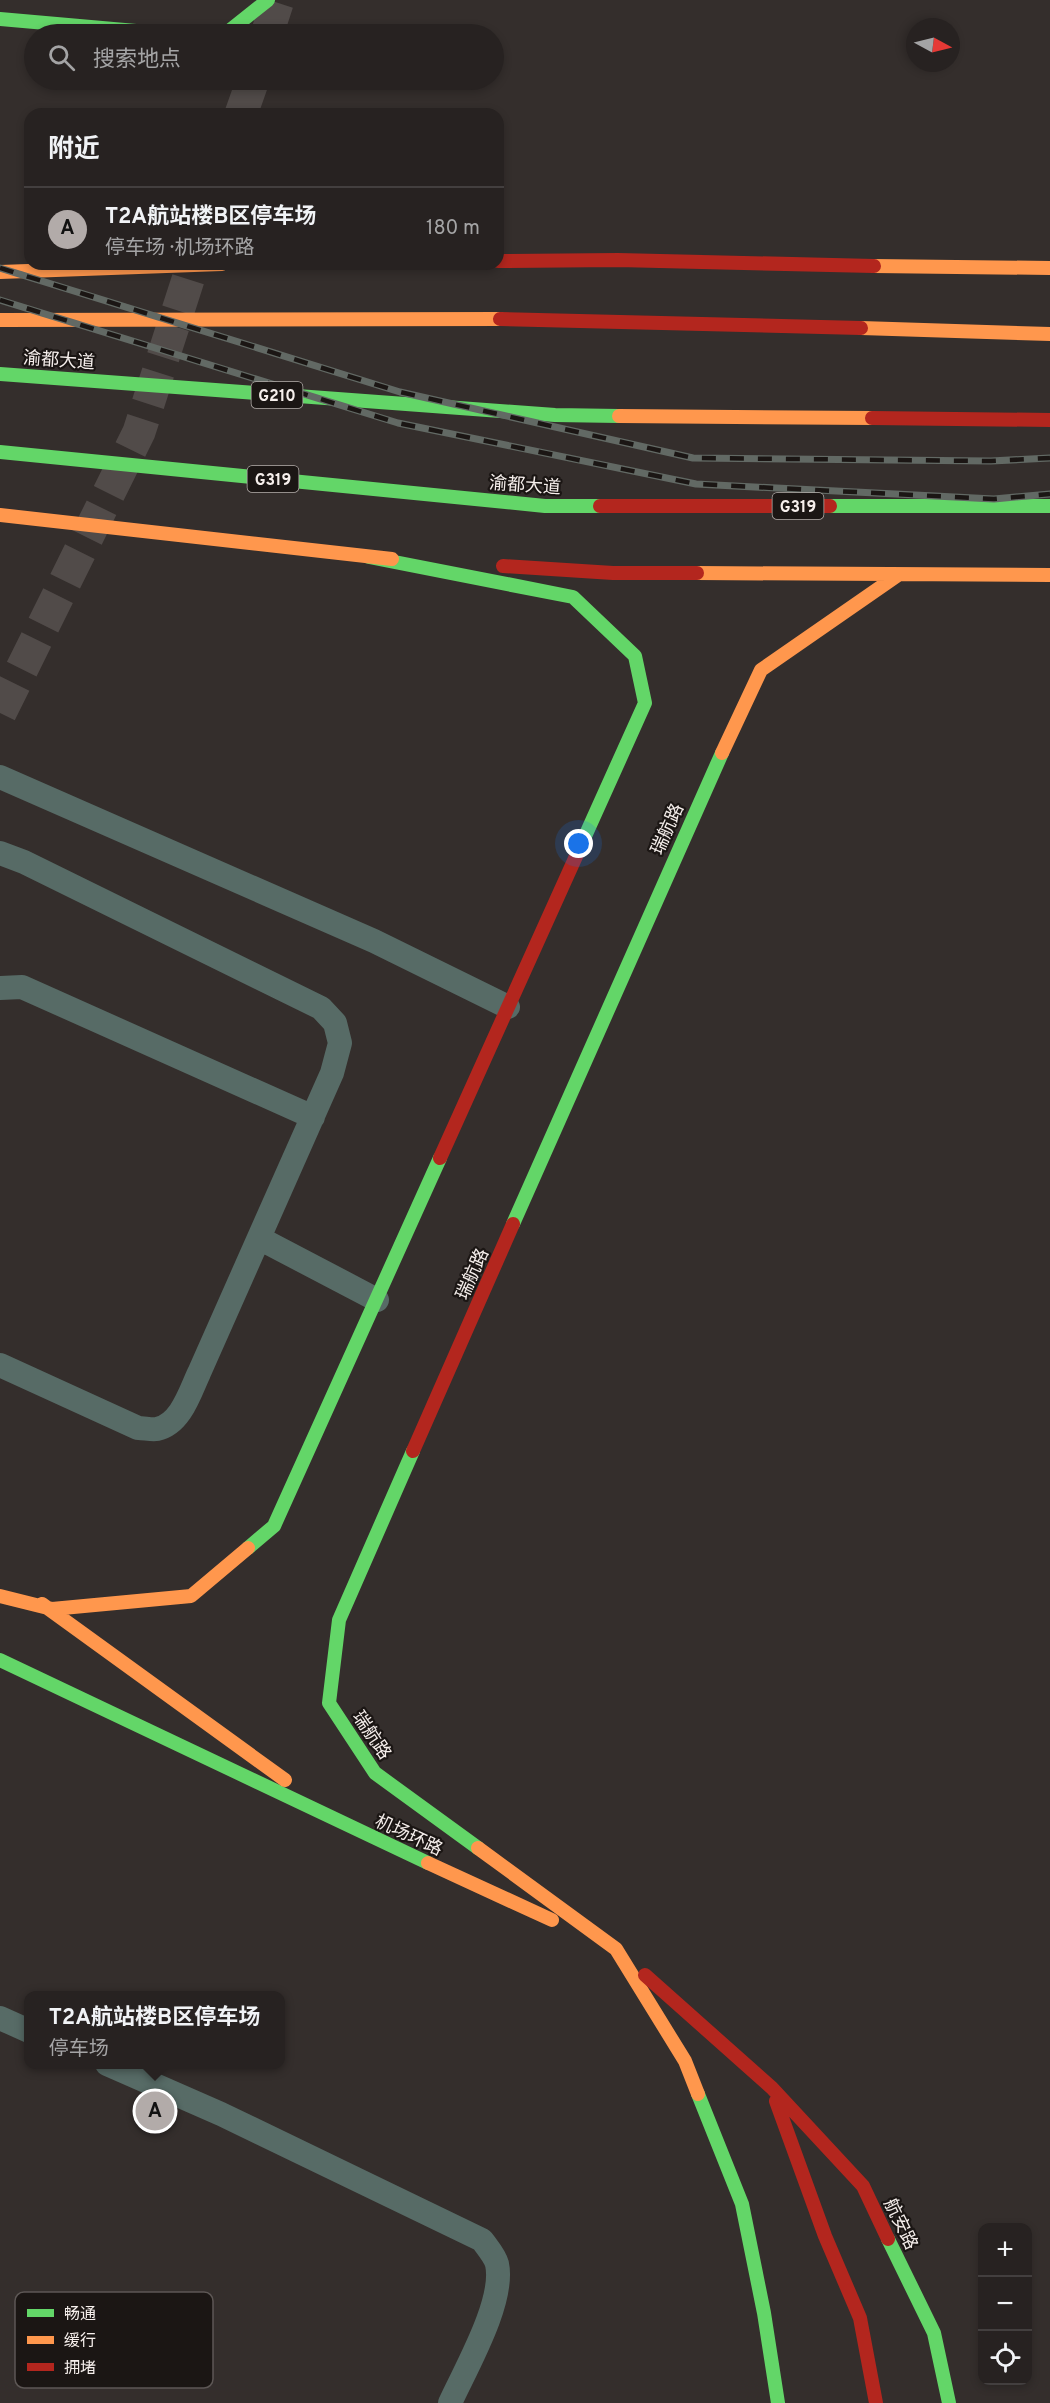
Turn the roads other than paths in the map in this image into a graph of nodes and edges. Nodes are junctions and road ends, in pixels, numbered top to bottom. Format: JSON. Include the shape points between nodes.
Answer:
{"nodes":[{"id":1,"x":268,"y":0,"type":"edge"},
{"id":2,"x":0,"y":19,"type":"edge"},
{"id":3,"x":57,"y":24,"type":"edge"},
{"id":4,"x":238,"y":24,"type":"edge"},
{"id":5,"x":504,"y":261,"type":"edge"},
{"id":6,"x":1050,"y":268,"type":"edge"},
{"id":7,"x":56,"y":270,"type":"edge"},
{"id":8,"x":0,"y":272,"type":"edge"},
{"id":9,"x":0,"y":320,"type":"edge"},
{"id":10,"x":1050,"y":334,"type":"edge"},
{"id":11,"x":0,"y":374,"type":"edge"},
{"id":12,"x":1050,"y":420,"type":"edge"},
{"id":13,"x":0,"y":452,"type":"edge"},
{"id":14,"x":1050,"y":506,"type":"edge"},
{"id":15,"x":0,"y":515,"type":"edge"},
{"id":16,"x":369,"y":557,"type":"junction"},
{"id":17,"x":898,"y":575,"type":"junction"},
{"id":18,"x":1050,"y":575,"type":"edge"},
{"id":19,"x":0,"y":777,"type":"edge"},
{"id":20,"x":0,"y":853,"type":"edge"},
{"id":21,"x":0,"y":988,"type":"edge"},
{"id":22,"x":508,"y":1007,"type":"junction"},
{"id":23,"x":313,"y":1117,"type":"junction"},
{"id":24,"x":259,"y":1238,"type":"junction"},
{"id":25,"x":377,"y":1300,"type":"junction"},
{"id":26,"x":0,"y":1365,"type":"edge"},
{"id":27,"x":0,"y":1580,"type":"edge"},
{"id":28,"x":0,"y":1596,"type":"edge"},
{"id":29,"x":52,"y":1609,"type":"junction"},
{"id":30,"x":0,"y":1660,"type":"edge"},
{"id":31,"x":349,"y":1827,"type":"junction"},
{"id":32,"x":616,"y":1949,"type":"junction"},
{"id":33,"x":0,"y":2018,"type":"edge"},
{"id":34,"x":24,"y":2029,"type":"edge"},
{"id":35,"x":118,"y":2069,"type":"edge"},
{"id":36,"x":772,"y":2088,"type":"junction"},
{"id":37,"x":450,"y":2403,"type":"edge"},
{"id":38,"x":778,"y":2403,"type":"edge"},
{"id":39,"x":876,"y":2403,"type":"edge"},
{"id":40,"x":949,"y":2403,"type":"edge"}],
"edges":[{"from":1,"to":4,"type":"main road"},
{"from":2,"to":3,"type":"main road"},
{"from":5,"to":6,"type":"main road"},
{"from":7,"to":8,"type":"main road"},
{"from":9,"to":10,"type":"main road","via":[[543,319]]},
{"from":11,"to":12,"type":"main road","name":"渝都大道","number":"G210","via":[[555,415]]},
{"from":13,"to":14,"type":"main road","name":"渝都大道","number":"G319","via":[[545,506]]},
{"from":15,"to":16,"type":"main road"},
{"from":16,"to":17,"type":"main road","via":[[613,573]]},
{"from":16,"to":22,"type":"main road","via":[[573,597],[635,656],[645,703]]},
{"from":17,"to":18,"type":"main road"},
{"from":17,"to":32,"type":"main road","name":"瑞航路","via":[[761,670],[681,842],[339,1620],[329,1703],[375,1773]]},
{"from":19,"to":22,"type":"lane","via":[[374,941]]},
{"from":20,"to":23,"type":"lane","via":[[321,1008],[335,1023],[340,1043]]},
{"from":21,"to":23,"type":"lane","via":[[22,987]]},
{"from":22,"to":25,"type":"main road"},
{"from":23,"to":24,"type":"lane"},
{"from":24,"to":25,"type":"lane"},
{"from":24,"to":26,"type":"lane","via":[[184,1405],[173,1421],[158,1429],[138,1428]]},
{"from":25,"to":29,"type":"main road","via":[[274,1526],[190,1596]]},
{"from":27,"to":29,"type":"main road"},
{"from":28,"to":29,"type":"main road"},
{"from":29,"to":31,"type":"main road"},
{"from":30,"to":31,"type":"main road","name":"机场环路"},
{"from":31,"to":32,"type":"main road","name":"机场环路"},
{"from":32,"to":36,"type":"main road","name":"机场环路"},
{"from":32,"to":38,"type":"main road","via":[[685,2061],[742,2204]]},
{"from":33,"to":34,"type":"lane"},
{"from":35,"to":37,"type":"lane","via":[[483,2240],[496,2262],[498,2288]]},
{"from":36,"to":39,"type":"main road","via":[[825,2236],[860,2318]]},
{"from":36,"to":40,"type":"main road","name":"航安路","via":[[863,2186],[934,2332]]}]}
